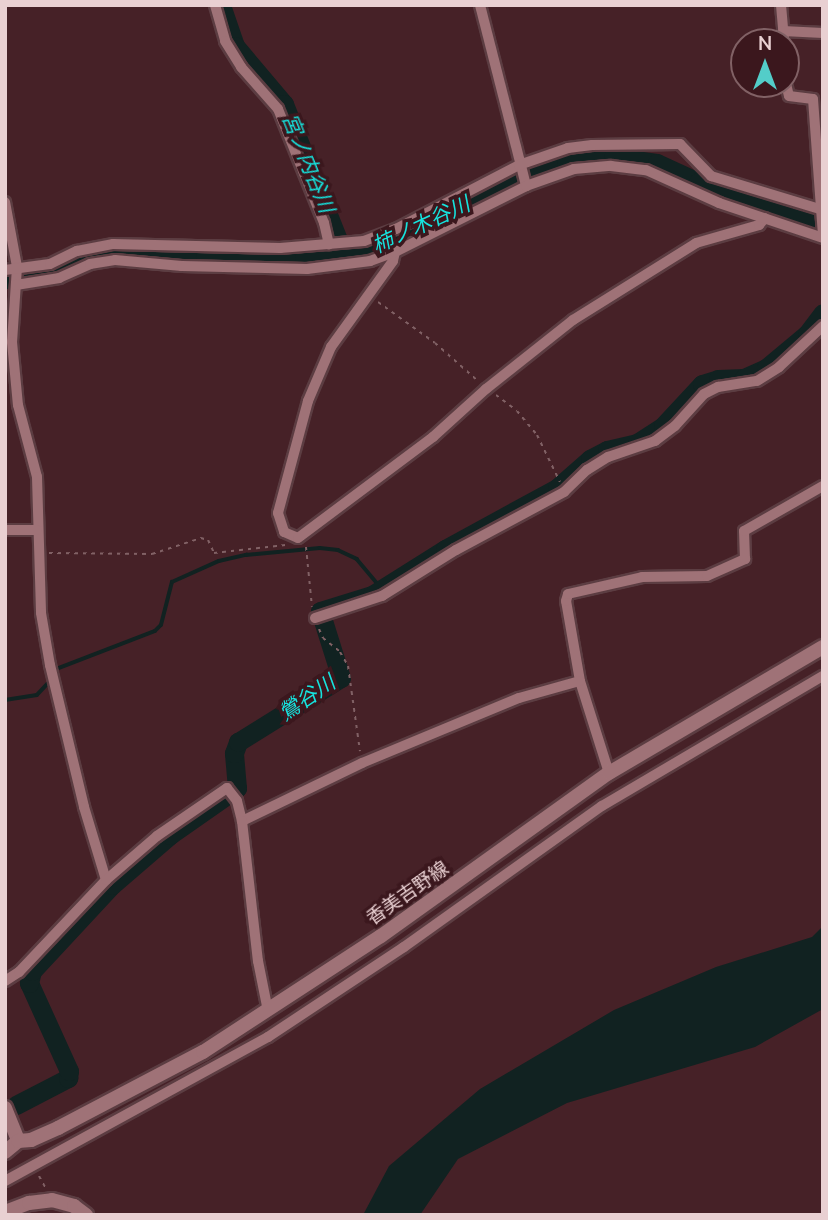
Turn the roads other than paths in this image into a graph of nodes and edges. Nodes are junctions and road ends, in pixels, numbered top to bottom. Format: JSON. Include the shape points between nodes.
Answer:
{"nodes":[{"id":1,"x":215,"y":5,"type":"edge"},
{"id":2,"x":480,"y":5,"type":"edge"},
{"id":3,"x":781,"y":5,"type":"edge"},
{"id":4,"x":782,"y":28,"type":"edge"},
{"id":5,"x":823,"y":33,"type":"edge"},
{"id":6,"x":800,"y":35,"type":"edge"},
{"id":7,"x":800,"y":97,"type":"edge"},
{"id":8,"x":520,"y":167,"type":"junction"},
{"id":9,"x":525,"y":184,"type":"junction"},
{"id":10,"x":5,"y":202,"type":"edge"},
{"id":11,"x":822,"y":213,"type":"edge"},
{"id":12,"x":765,"y":218,"type":"junction"},
{"id":13,"x":823,"y":235,"type":"edge"},
{"id":14,"x":329,"y":245,"type":"junction"},
{"id":15,"x":395,"y":252,"type":"junction"},
{"id":16,"x":318,"y":266,"type":"junction"},
{"id":17,"x":14,"y":275,"type":"edge"},
{"id":18,"x":823,"y":326,"type":"edge"},
{"id":19,"x":823,"y":486,"type":"edge"},
{"id":20,"x":5,"y":530,"type":"edge"},
{"id":21,"x":37,"y":530,"type":"junction"},
{"id":22,"x":320,"y":616,"type":"road end"},
{"id":23,"x":823,"y":648,"type":"edge"},
{"id":24,"x":823,"y":676,"type":"edge"},
{"id":25,"x":580,"y":681,"type":"junction"},
{"id":26,"x":609,"y":773,"type":"junction"},
{"id":27,"x":242,"y":821,"type":"junction"},
{"id":28,"x":106,"y":880,"type":"junction"},
{"id":29,"x":5,"y":981,"type":"edge"},
{"id":30,"x":268,"y":1011,"type":"junction"},
{"id":31,"x":5,"y":1108,"type":"edge"},
{"id":32,"x":18,"y":1141,"type":"junction"},
{"id":33,"x":5,"y":1152,"type":"edge"},
{"id":34,"x":5,"y":1181,"type":"edge"},
{"id":35,"x":5,"y":1212,"type":"edge"},
{"id":36,"x":86,"y":1215,"type":"edge"}],
"edges":[{"from":1,"to":14,"type":"street","via":[[225,41],[278,109]]},
{"from":2,"to":8,"type":"street"},
{"from":3,"to":4,"type":"street"},
{"from":5,"to":6,"type":"street"},
{"from":7,"to":11,"type":"street","via":[[813,99]]},
{"from":8,"to":9,"type":"street"},
{"from":8,"to":11,"type":"street","via":[[568,148],[680,144],[711,176]]},
{"from":8,"to":14,"type":"street","via":[[396,229],[364,241]]},
{"from":9,"to":12,"type":"street","via":[[574,169],[611,166],[646,170],[719,204]]},
{"from":9,"to":15,"type":"street"},
{"from":10,"to":17,"type":"street"},
{"from":11,"to":13,"type":"street"},
{"from":12,"to":13,"type":"street"},
{"from":12,"to":15,"type":"street","via":[[759,225],[696,243],[564,326],[433,437],[299,538],[284,532],[278,513],[307,401],[331,347]]},
{"from":14,"to":16,"type":"street"},
{"from":14,"to":17,"type":"street","via":[[113,244],[77,251]]},
{"from":15,"to":16,"type":"street","via":[[370,261]]},
{"from":16,"to":17,"type":"street","via":[[182,266],[115,260],[90,264],[60,278]]},
{"from":17,"to":21,"type":"street","via":[[12,342],[18,405],[37,477]]},
{"from":18,"to":22,"type":"street","via":[[757,381],[704,394],[655,440],[608,457],[564,492],[382,596]]},
{"from":19,"to":25,"type":"street","via":[[744,531],[745,559],[707,576],[642,578],[568,594]]},
{"from":20,"to":21,"type":"street"},
{"from":21,"to":28,"type":"street","via":[[38,590],[50,665]]},
{"from":23,"to":26,"type":"main road","name":"香美吉野線"},
{"from":24,"to":34,"type":"street","via":[[602,806],[268,1037]]},
{"from":25,"to":26,"type":"street"},
{"from":25,"to":27,"type":"street","via":[[519,698],[362,763]]},
{"from":26,"to":30,"type":"main road","name":"香美吉野線"},
{"from":27,"to":28,"type":"street","via":[[227,788],[185,815]]},
{"from":27,"to":30,"type":"street"},
{"from":28,"to":29,"type":"street","via":[[19,972]]},
{"from":30,"to":32,"type":"main road","name":"香美吉野線","via":[[203,1052],[58,1129]]},
{"from":31,"to":32,"type":"main road"},
{"from":32,"to":33,"type":"main road","name":"香美吉野線"},
{"from":35,"to":36,"type":"main road","via":[[52,1200]]}]}
